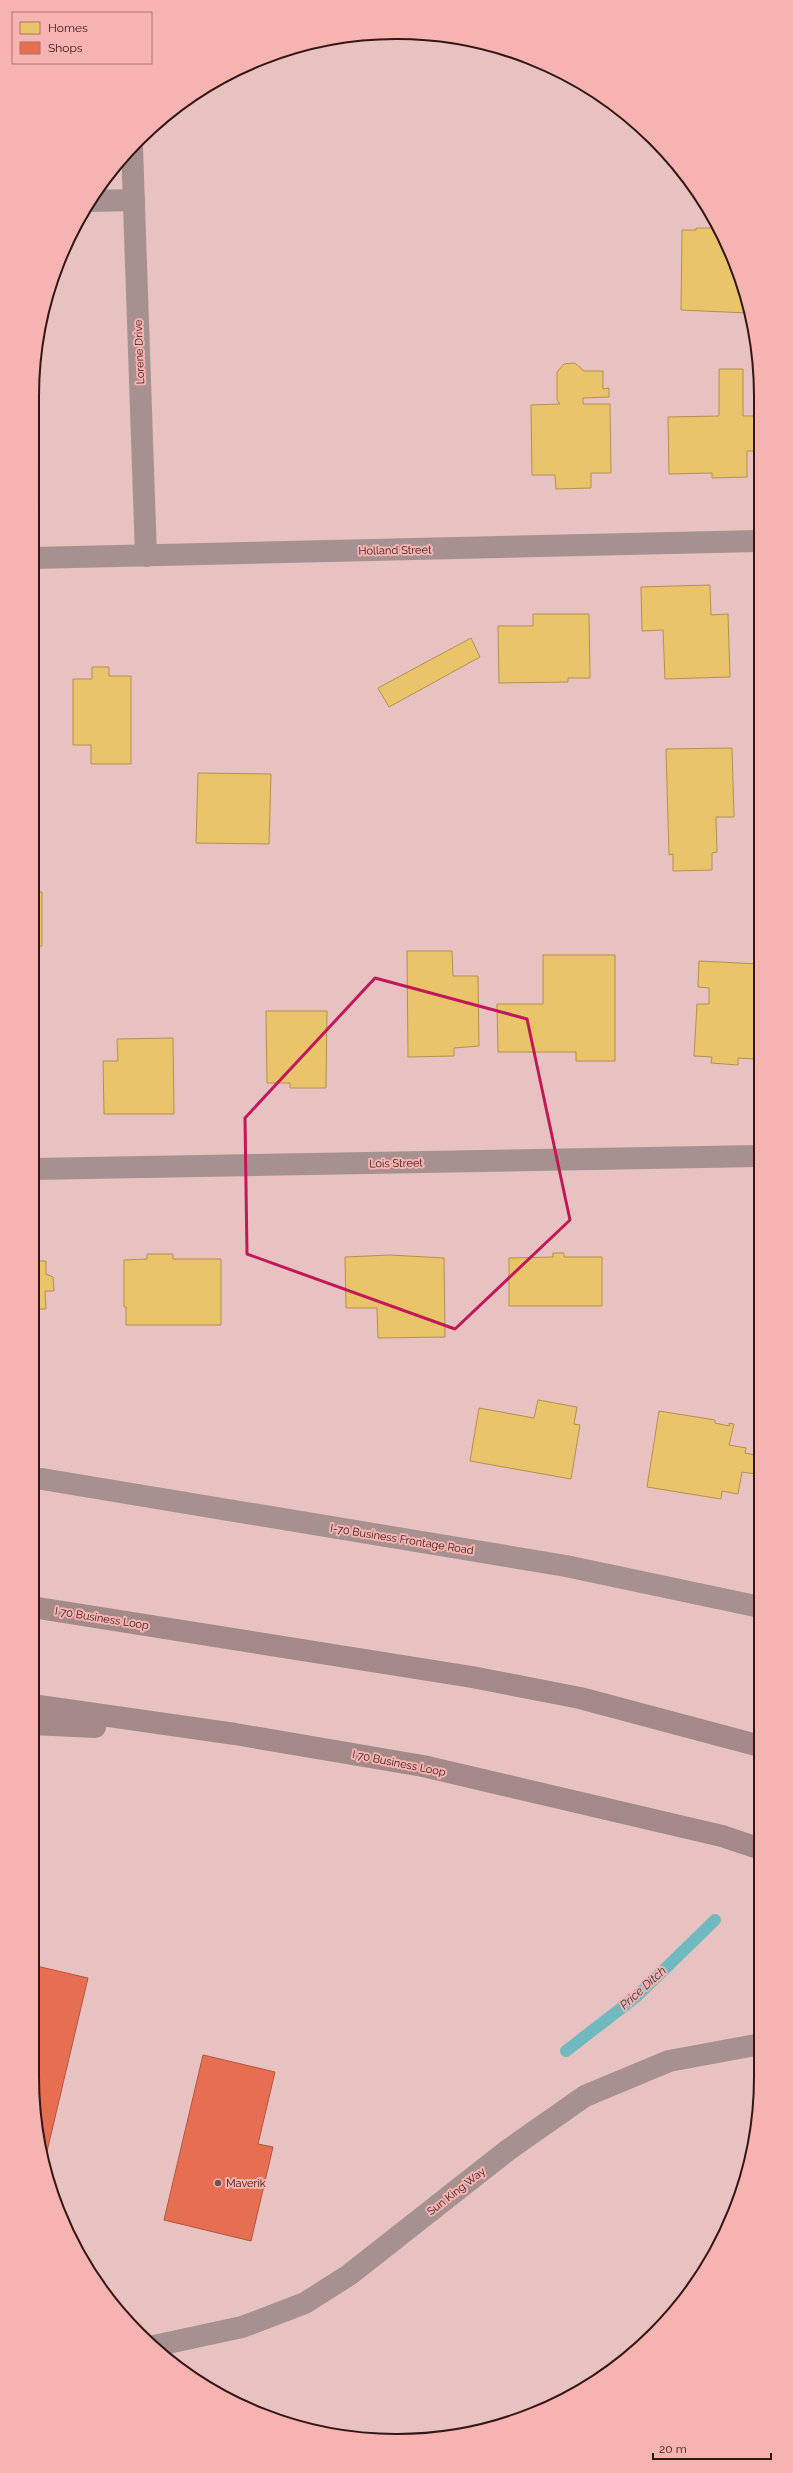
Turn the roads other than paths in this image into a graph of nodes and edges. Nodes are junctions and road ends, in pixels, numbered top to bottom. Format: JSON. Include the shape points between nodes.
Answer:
{"nodes":[{"id":1,"x":132,"y":156,"type":"edge"},
{"id":2,"x":134,"y":200,"type":"junction"},
{"id":3,"x":97,"y":201,"type":"edge"},
{"id":4,"x":754,"y":541,"type":"edge"},
{"id":5,"x":146,"y":556,"type":"junction"},
{"id":6,"x":39,"y":558,"type":"edge"},
{"id":7,"x":754,"y":1156,"type":"edge"},
{"id":8,"x":39,"y":1169,"type":"edge"},
{"id":9,"x":42,"y":1479,"type":"dead end"},
{"id":10,"x":754,"y":1606,"type":"edge"},
{"id":11,"x":39,"y":1608,"type":"edge"},
{"id":12,"x":39,"y":1706,"type":"edge"},
{"id":13,"x":39,"y":1724,"type":"edge"},
{"id":14,"x":235,"y":1734,"type":"junction"},
{"id":15,"x":754,"y":1744,"type":"edge"},
{"id":16,"x":754,"y":1847,"type":"edge"},
{"id":17,"x":754,"y":2045,"type":"edge"},
{"id":18,"x":161,"y":2345,"type":"edge"}],
"edges":[{"from":1,"to":2,"type":"street","name":"Lorene Drive"},
{"from":2,"to":3,"type":"street"},
{"from":2,"to":5,"type":"street","name":"Lorene Drive"},
{"from":4,"to":5,"type":"street","name":"Holland Street"},
{"from":5,"to":6,"type":"street","name":"Holland Street"},
{"from":7,"to":8,"type":"street","name":"Lois Street"},
{"from":9,"to":10,"type":"street","name":"I-70 Business Frontage Road","via":[[566,1566]]},
{"from":11,"to":15,"type":"main road","name":"I 70 Business Loop","via":[[472,1677],[580,1698]]},
{"from":12,"to":14,"type":"main road","name":"I 70 Business Loop"},
{"from":13,"to":14,"type":"main road"},
{"from":14,"to":16,"type":"main road","name":"I 70 Business Loop","via":[[423,1766],[722,1836]]},
{"from":17,"to":18,"type":"street","name":"Sun King Way","via":[[669,2061],[585,2096],[508,2150],[349,2275],[305,2302],[242,2327]]}]}
